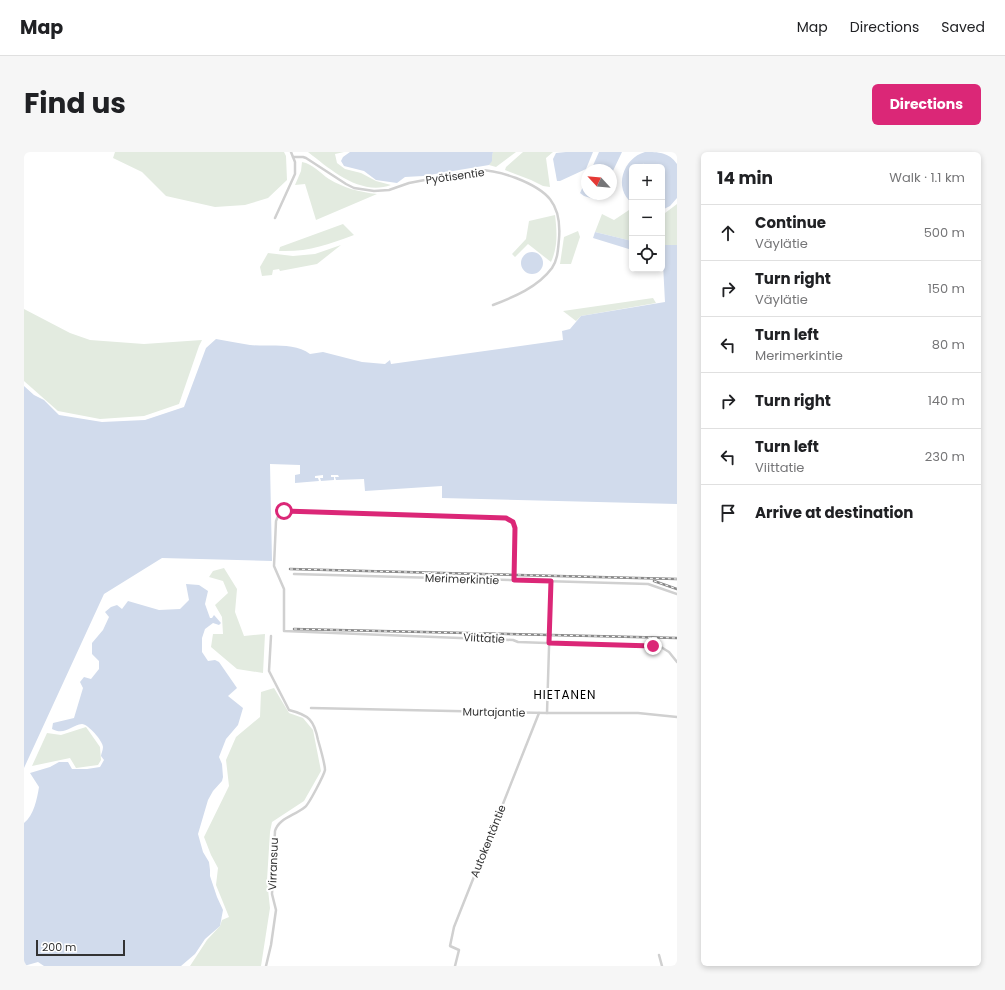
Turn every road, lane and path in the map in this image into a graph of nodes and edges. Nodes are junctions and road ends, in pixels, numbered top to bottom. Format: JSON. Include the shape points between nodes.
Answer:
{"nodes":[{"id":1,"x":291,"y":152,"type":"edge"},
{"id":2,"x":293,"y":157,"type":"junction"},
{"id":3,"x":275,"y":218,"type":"dead end"},
{"id":4,"x":493,"y":306,"type":"dead end"},
{"id":5,"x":294,"y":574,"type":"dead end"},
{"id":6,"x":514,"y":580,"type":"junction"},
{"id":7,"x":551,"y":581,"type":"junction"},
{"id":8,"x":677,"y":594,"type":"edge"},
{"id":9,"x":272,"y":636,"type":"dead end"},
{"id":10,"x":549,"y":643,"type":"junction"},
{"id":11,"x":677,"y":662,"type":"edge"},
{"id":12,"x":311,"y":708,"type":"dead end"},
{"id":13,"x":539,"y":713,"type":"junction"},
{"id":14,"x":547,"y":713,"type":"junction"},
{"id":15,"x":677,"y":717,"type":"edge"},
{"id":16,"x":660,"y":956,"type":"dead end"},
{"id":17,"x":266,"y":966,"type":"edge"},
{"id":18,"x":455,"y":966,"type":"edge"},
{"id":19,"x":662,"y":966,"type":"edge"}],
"edges":[{"from":1,"to":2,"type":"street"},
{"from":2,"to":3,"type":"street","via":[[295,174]]},
{"from":2,"to":4,"type":"street","name":"Pyötisentie","via":[[306,158],[346,184],[369,191],[389,190],[408,183],[482,170],[497,171],[537,187],[551,201],[558,215],[560,234],[556,259],[537,282]]},
{"from":5,"to":6,"type":"street","name":"Merimerkintie"},
{"from":6,"to":7,"type":"street","name":"Merimerkintie"},
{"from":6,"to":10,"type":"street","name":"Viittatie","via":[[515,528],[513,522],[506,518],[284,511],[278,514],[276,521],[274,566],[284,589],[284,630]]},
{"from":7,"to":8,"type":"street","name":"Merimerkintie","via":[[648,584]]},
{"from":7,"to":10,"type":"street"},
{"from":9,"to":17,"type":"street","name":"Virransuu","via":[[269,671],[289,710],[301,713],[316,728],[325,770],[305,807],[277,824],[272,894],[276,910]]},
{"from":10,"to":11,"type":"street","name":"Viittatie","via":[[661,646]]},
{"from":10,"to":14,"type":"street"},
{"from":12,"to":13,"type":"street","name":"Murtajantie"},
{"from":13,"to":14,"type":"street","name":"Murtajantie"},
{"from":13,"to":18,"type":"street","name":"Autokentäntie","via":[[454,927],[450,946],[459,950]]},
{"from":14,"to":15,"type":"street","name":"Murtajantie","via":[[638,713]]},
{"from":16,"to":19,"type":"street"}]}
